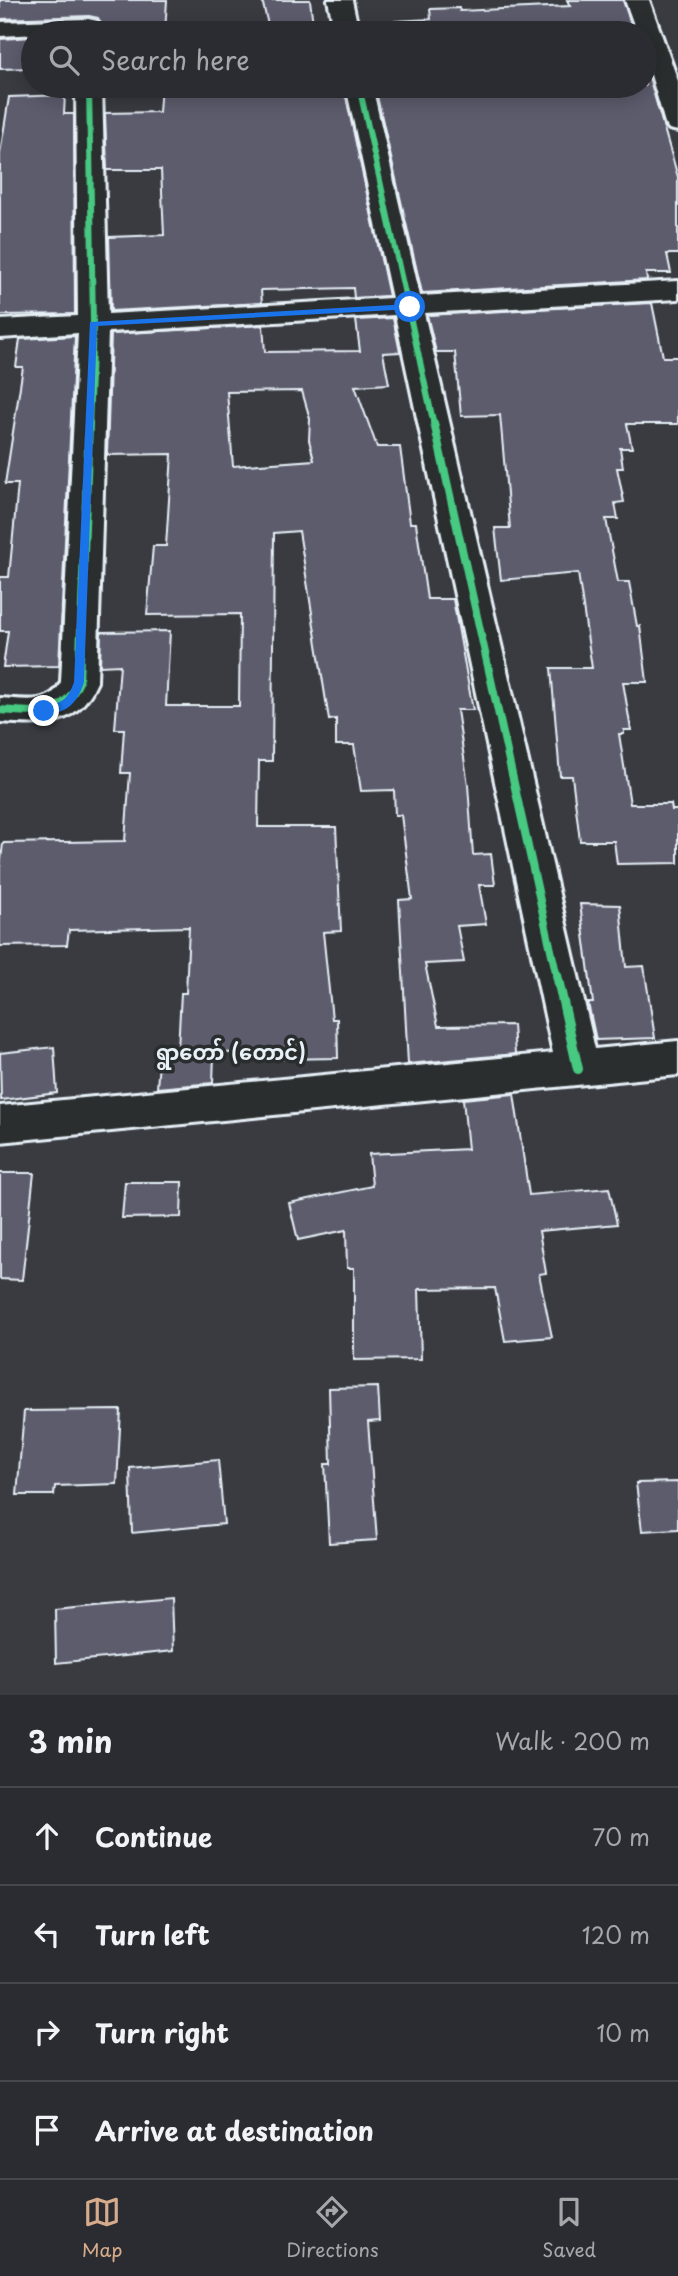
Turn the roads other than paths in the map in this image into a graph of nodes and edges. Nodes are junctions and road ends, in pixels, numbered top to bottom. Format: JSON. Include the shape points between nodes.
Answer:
{"nodes":[{"id":1,"x":89,"y":0,"type":"edge"},
{"id":2,"x":340,"y":0,"type":"edge"},
{"id":3,"x":637,"y":0,"type":"edge"},
{"id":4,"x":88,"y":21,"type":"edge"},
{"id":5,"x":344,"y":21,"type":"edge"},
{"id":6,"x":645,"y":21,"type":"edge"},
{"id":7,"x":0,"y":29,"type":"edge"},
{"id":8,"x":21,"y":29,"type":"edge"},
{"id":9,"x":657,"y":53,"type":"edge"},
{"id":10,"x":89,"y":98,"type":"edge"},
{"id":11,"x":362,"y":98,"type":"edge"},
{"id":12,"x":678,"y":123,"type":"edge"},
{"id":13,"x":678,"y":290,"type":"edge"},
{"id":14,"x":410,"y":307,"type":"junction"},
{"id":15,"x":93,"y":324,"type":"junction"},
{"id":16,"x":0,"y":328,"type":"edge"},
{"id":17,"x":0,"y":710,"type":"edge"},
{"id":18,"x":678,"y":1058,"type":"edge"},
{"id":19,"x":578,"y":1069,"type":"junction"},
{"id":20,"x":0,"y":1124,"type":"edge"}],
"edges":[{"from":1,"to":4,"type":"street"},
{"from":2,"to":5,"type":"street"},
{"from":3,"to":6,"type":"street"},
{"from":7,"to":8,"type":"street"},
{"from":9,"to":12,"type":"street"},
{"from":10,"to":15,"type":"street"},
{"from":11,"to":14,"type":"street"},
{"from":13,"to":14,"type":"street"},
{"from":14,"to":15,"type":"street"},
{"from":14,"to":19,"type":"street"},
{"from":15,"to":16,"type":"street"},
{"from":15,"to":17,"type":"street","via":[[79,682],[66,706],[44,711]]},
{"from":18,"to":19,"type":"street"},
{"from":19,"to":20,"type":"street"}]}
